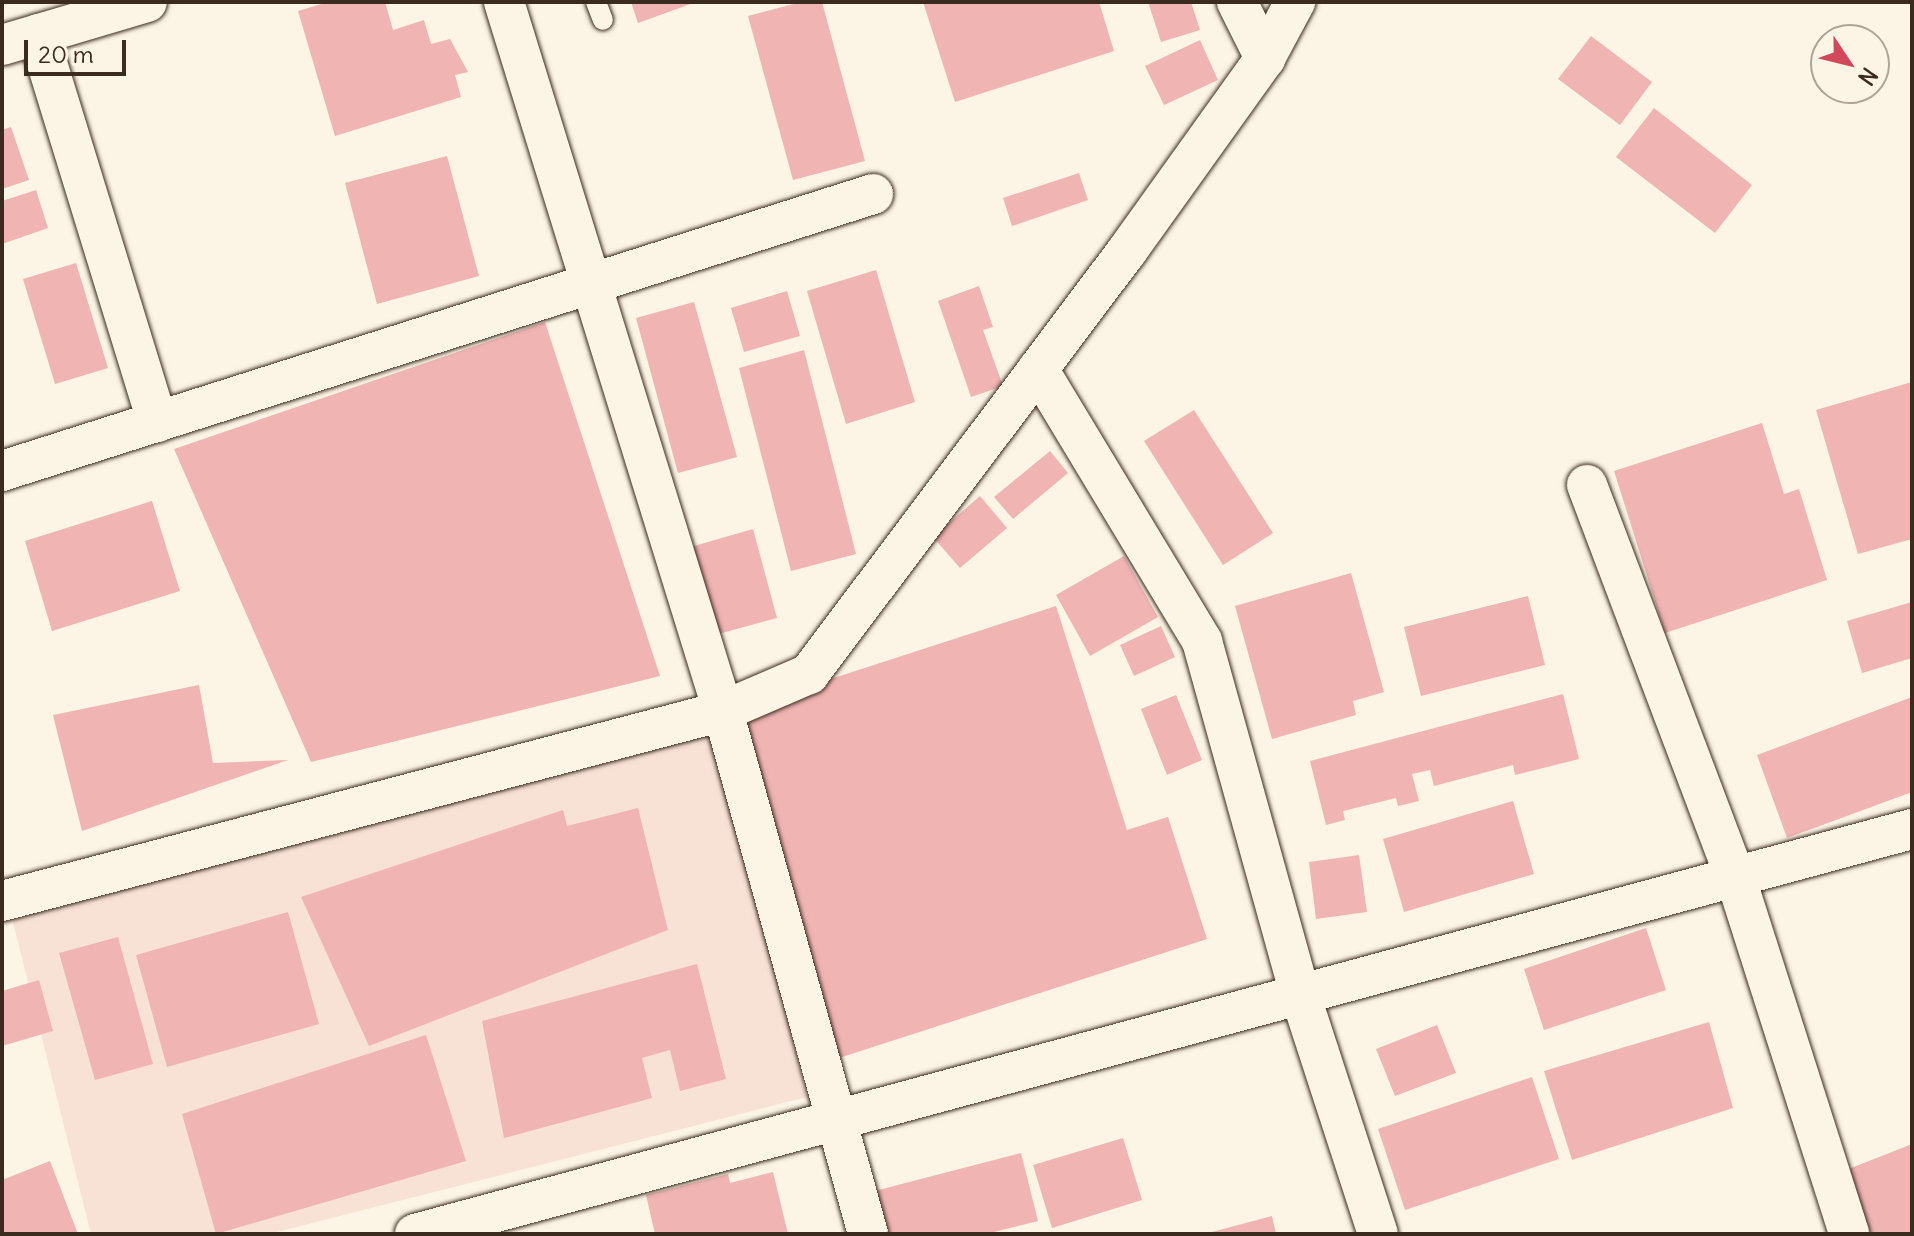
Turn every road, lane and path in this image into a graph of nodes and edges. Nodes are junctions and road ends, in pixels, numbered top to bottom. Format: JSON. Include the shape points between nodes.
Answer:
{"nodes":[{"id":1,"x":504,"y":2,"type":"edge"},
{"id":2,"x":1237,"y":2,"type":"edge"},
{"id":3,"x":1295,"y":2,"type":"edge"},
{"id":4,"x":141,"y":3,"type":"edge"},
{"id":5,"x":20,"y":40,"type":"edge"},
{"id":6,"x":1265,"y":58,"type":"junction"},
{"id":7,"x":873,"y":194,"type":"dead end"},
{"id":8,"x":588,"y":284,"type":"junction"},
{"id":9,"x":1038,"y":369,"type":"junction"},
{"id":10,"x":157,"y":422,"type":"junction"},
{"id":11,"x":2,"y":471,"type":"edge"},
{"id":12,"x":1587,"y":485,"type":"dead end"},
{"id":13,"x":723,"y":711,"type":"junction"},
{"id":14,"x":1912,"y":829,"type":"edge"},
{"id":15,"x":1736,"y":879,"type":"junction"},
{"id":16,"x":2,"y":901,"type":"edge"},
{"id":17,"x":1300,"y":994,"type":"junction"},
{"id":18,"x":833,"y":1116,"type":"junction"},
{"id":19,"x":415,"y":1234,"type":"edge"},
{"id":20,"x":868,"y":1234,"type":"edge"},
{"id":21,"x":1378,"y":1234,"type":"edge"},
{"id":22,"x":1849,"y":1234,"type":"edge"}],
"edges":[{"from":1,"to":8,"type":"street"},
{"from":2,"to":6,"type":"street"},
{"from":3,"to":6,"type":"street"},
{"from":4,"to":5,"type":"street"},
{"from":5,"to":10,"type":"street"},
{"from":6,"to":9,"type":"street"},
{"from":7,"to":8,"type":"street"},
{"from":8,"to":10,"type":"street"},
{"from":8,"to":13,"type":"street"},
{"from":9,"to":13,"type":"street","via":[[809,674]]},
{"from":9,"to":17,"type":"street","via":[[1202,641]]},
{"from":10,"to":11,"type":"street"},
{"from":12,"to":15,"type":"street"},
{"from":13,"to":16,"type":"street"},
{"from":13,"to":18,"type":"street"},
{"from":14,"to":15,"type":"street"},
{"from":15,"to":17,"type":"street"},
{"from":15,"to":22,"type":"street"},
{"from":17,"to":18,"type":"street"},
{"from":17,"to":21,"type":"street"},
{"from":18,"to":19,"type":"street"},
{"from":18,"to":20,"type":"street"}]}
